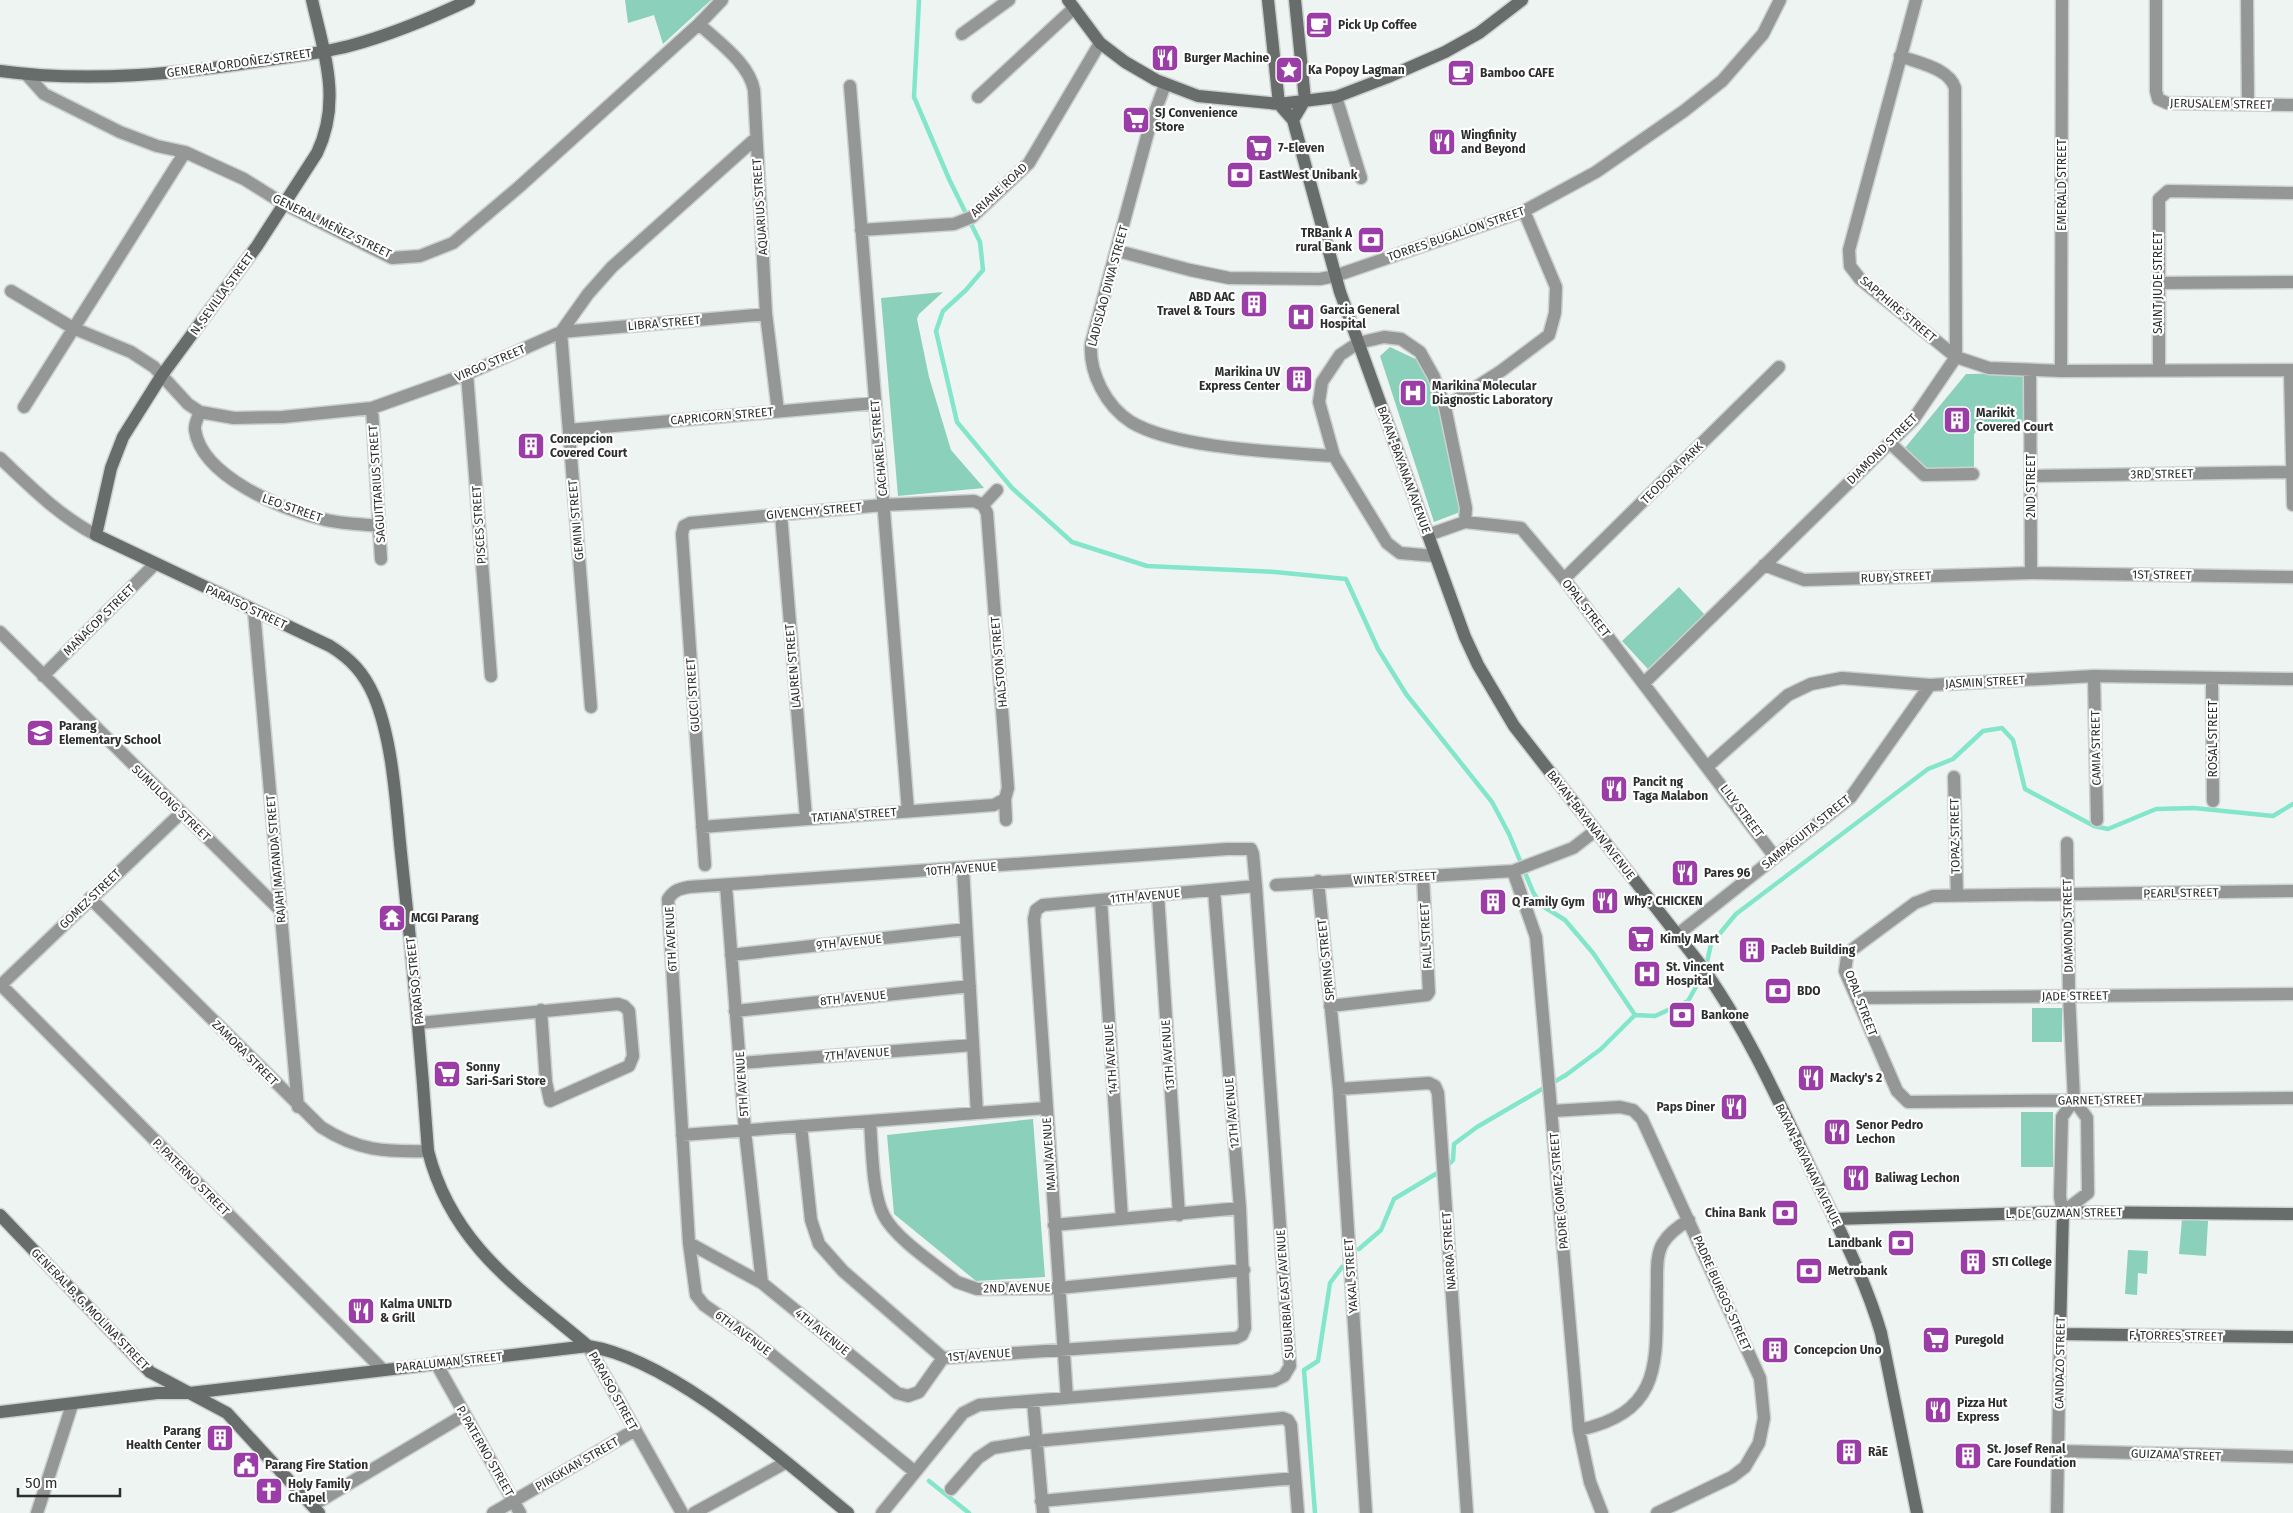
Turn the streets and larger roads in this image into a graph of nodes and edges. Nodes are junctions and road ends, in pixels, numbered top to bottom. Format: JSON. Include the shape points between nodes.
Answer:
{"nodes":[{"id":1,"x":312,"y":0,"type":"edge"},
{"id":2,"x":469,"y":0,"type":"edge"},
{"id":3,"x":722,"y":0,"type":"edge"},
{"id":4,"x":1008,"y":0,"type":"edge"},
{"id":5,"x":1268,"y":0,"type":"edge"},
{"id":6,"x":1294,"y":0,"type":"edge"},
{"id":7,"x":1522,"y":0,"type":"edge"},
{"id":8,"x":1780,"y":0,"type":"edge"},
{"id":9,"x":1916,"y":0,"type":"edge"},
{"id":10,"x":2062,"y":0,"type":"edge"},
{"id":11,"x":2156,"y":0,"type":"edge"},
{"id":12,"x":2247,"y":0,"type":"edge"},
{"id":13,"x":1071,"y":4,"type":"edge"},
{"id":14,"x":699,"y":24,"type":"junction"},
{"id":15,"x":962,"y":34,"type":"dead end"},
{"id":16,"x":1100,"y":43,"type":"junction"},
{"id":17,"x":323,"y":52,"type":"junction"},
{"id":18,"x":1900,"y":56,"type":"junction"},
{"id":19,"x":0,"y":71,"type":"edge"},
{"id":20,"x":27,"y":75,"type":"junction"},
{"id":21,"x":1165,"y":84,"type":"junction"},
{"id":22,"x":850,"y":86,"type":"dead end"},
{"id":23,"x":1336,"y":96,"type":"junction"},
{"id":24,"x":978,"y":97,"type":"dead end"},
{"id":25,"x":1304,"y":100,"type":"junction"},
{"id":26,"x":1279,"y":104,"type":"junction"},
{"id":27,"x":2248,"y":104,"type":"junction"},
{"id":28,"x":2293,"y":105,"type":"edge"},
{"id":29,"x":1294,"y":120,"type":"junction"},
{"id":30,"x":755,"y":139,"type":"junction"},
{"id":31,"x":185,"y":152,"type":"junction"},
{"id":32,"x":1361,"y":178,"type":"dead end"},
{"id":33,"x":2293,"y":193,"type":"edge"},
{"id":34,"x":284,"y":204,"type":"junction"},
{"id":35,"x":1524,"y":211,"type":"junction"},
{"id":36,"x":861,"y":230,"type":"junction"},
{"id":37,"x":1118,"y":251,"type":"junction"},
{"id":38,"x":1335,"y":276,"type":"junction"},
{"id":39,"x":2293,"y":282,"type":"edge"},
{"id":40,"x":2158,"y":284,"type":"junction"},
{"id":41,"x":11,"y":291,"type":"dead end"},
{"id":42,"x":766,"y":314,"type":"junction"},
{"id":43,"x":73,"y":328,"type":"junction"},
{"id":44,"x":561,"y":332,"type":"junction"},
{"id":45,"x":1358,"y":342,"type":"junction"},
{"id":46,"x":1956,"y":358,"type":"junction"},
{"id":47,"x":1779,"y":367,"type":"dead end"},
{"id":48,"x":2030,"y":370,"type":"junction"},
{"id":49,"x":2159,"y":370,"type":"junction"},
{"id":50,"x":2292,"y":370,"type":"edge"},
{"id":51,"x":2061,"y":371,"type":"junction"},
{"id":52,"x":467,"y":374,"type":"junction"},
{"id":53,"x":162,"y":375,"type":"junction"},
{"id":54,"x":875,"y":403,"type":"junction"},
{"id":55,"x":24,"y":407,"type":"dead end"},
{"id":56,"x":1444,"y":407,"type":"junction"},
{"id":57,"x":372,"y":408,"type":"junction"},
{"id":58,"x":778,"y":411,"type":"junction"},
{"id":59,"x":200,"y":412,"type":"junction"},
{"id":60,"x":569,"y":430,"type":"junction"},
{"id":61,"x":1890,"y":443,"type":"junction"},
{"id":62,"x":1334,"y":456,"type":"junction"},
{"id":63,"x":0,"y":458,"type":"edge"},
{"id":64,"x":2293,"y":472,"type":"edge"},
{"id":65,"x":1972,"y":474,"type":"dead end"},
{"id":66,"x":2031,"y":476,"type":"junction"},
{"id":67,"x":997,"y":490,"type":"dead end"},
{"id":68,"x":883,"y":505,"type":"junction"},
{"id":69,"x":983,"y":505,"type":"junction"},
{"id":70,"x":2293,"y":505,"type":"edge"},
{"id":71,"x":781,"y":514,"type":"junction"},
{"id":72,"x":1465,"y":522,"type":"junction"},
{"id":73,"x":379,"y":526,"type":"junction"},
{"id":74,"x":684,"y":526,"type":"joint"},
{"id":75,"x":96,"y":535,"type":"junction"},
{"id":76,"x":1428,"y":535,"type":"junction"},
{"id":77,"x":1435,"y":556,"type":"junction"},
{"id":78,"x":381,"y":559,"type":"dead end"},
{"id":79,"x":156,"y":564,"type":"junction"},
{"id":80,"x":1764,"y":565,"type":"junction"},
{"id":81,"x":2031,"y":573,"type":"junction"},
{"id":82,"x":2293,"y":577,"type":"edge"},
{"id":83,"x":1564,"y":579,"type":"junction"},
{"id":84,"x":254,"y":611,"type":"junction"},
{"id":85,"x":0,"y":632,"type":"edge"},
{"id":86,"x":43,"y":676,"type":"junction"},
{"id":87,"x":491,"y":676,"type":"dead end"},
{"id":88,"x":2094,"y":676,"type":"junction"},
{"id":89,"x":2212,"y":678,"type":"junction"},
{"id":90,"x":2293,"y":679,"type":"edge"},
{"id":91,"x":1644,"y":684,"type":"junction"},
{"id":92,"x":1930,"y":684,"type":"junction"},
{"id":93,"x":591,"y":707,"type":"dead end"},
{"id":94,"x":1708,"y":766,"type":"junction"},
{"id":95,"x":1954,"y":777,"type":"dead end"},
{"id":96,"x":1005,"y":799,"type":"junction"},
{"id":97,"x":2213,"y":801,"type":"dead end"},
{"id":98,"x":908,"y":811,"type":"junction"},
{"id":99,"x":181,"y":813,"type":"junction"},
{"id":100,"x":806,"y":818,"type":"junction"},
{"id":101,"x":1006,"y":820,"type":"dead end"},
{"id":102,"x":2097,"y":820,"type":"dead end"},
{"id":103,"x":702,"y":827,"type":"junction"},
{"id":104,"x":1594,"y":831,"type":"junction"},
{"id":105,"x":2067,"y":843,"type":"dead end"},
{"id":106,"x":1251,"y":849,"type":"joint"},
{"id":107,"x":1775,"y":857,"type":"junction"},
{"id":108,"x":705,"y":865,"type":"dead end"},
{"id":109,"x":1521,"y":868,"type":"junction"},
{"id":110,"x":962,"y":869,"type":"junction"},
{"id":111,"x":1423,"y":877,"type":"junction"},
{"id":112,"x":1318,"y":881,"type":"junction"},
{"id":113,"x":1276,"y":884,"type":"dead end"},
{"id":114,"x":726,"y":885,"type":"junction"},
{"id":115,"x":1256,"y":886,"type":"junction"},
{"id":116,"x":1214,"y":890,"type":"junction"},
{"id":117,"x":2293,"y":891,"type":"edge"},
{"id":118,"x":672,"y":893,"type":"joint"},
{"id":119,"x":1158,"y":895,"type":"junction"},
{"id":120,"x":2068,"y":895,"type":"junction"},
{"id":121,"x":1956,"y":896,"type":"junction"},
{"id":122,"x":90,"y":898,"type":"junction"},
{"id":123,"x":1101,"y":900,"type":"junction"},
{"id":124,"x":280,"y":910,"type":"junction"},
{"id":125,"x":1036,"y":910,"type":"joint"},
{"id":126,"x":966,"y":929,"type":"junction"},
{"id":127,"x":1677,"y":935,"type":"junction"},
{"id":128,"x":731,"y":955,"type":"junction"},
{"id":129,"x":0,"y":985,"type":"edge"},
{"id":130,"x":970,"y":986,"type":"junction"},
{"id":131,"x":2293,"y":994,"type":"edge"},
{"id":132,"x":2069,"y":996,"type":"junction"},
{"id":133,"x":1857,"y":998,"type":"junction"},
{"id":134,"x":1330,"y":1006,"type":"junction"},
{"id":135,"x":541,"y":1010,"type":"junction"},
{"id":136,"x":736,"y":1011,"type":"junction"},
{"id":137,"x":419,"y":1023,"type":"junction"},
{"id":138,"x":1334,"y":1039,"type":"joint"},
{"id":139,"x":973,"y":1045,"type":"junction"},
{"id":140,"x":740,"y":1063,"type":"junction"},
{"id":141,"x":1339,"y":1089,"type":"junction"},
{"id":142,"x":2293,"y":1098,"type":"edge"},
{"id":143,"x":2074,"y":1100,"type":"junction"},
{"id":144,"x":1908,"y":1102,"type":"joint"},
{"id":145,"x":298,"y":1106,"type":"junction"},
{"id":146,"x":1046,"y":1108,"type":"junction"},
{"id":147,"x":1552,"y":1111,"type":"junction"},
{"id":148,"x":977,"y":1113,"type":"junction"},
{"id":149,"x":870,"y":1121,"type":"junction"},
{"id":150,"x":801,"y":1126,"type":"junction"},
{"id":151,"x":745,"y":1131,"type":"junction"},
{"id":152,"x":682,"y":1135,"type":"junction"},
{"id":153,"x":428,"y":1152,"type":"junction"},
{"id":154,"x":1240,"y":1208,"type":"junction"},
{"id":155,"x":2063,"y":1212,"type":"junction"},
{"id":156,"x":2293,"y":1214,"type":"edge"},
{"id":157,"x":0,"y":1215,"type":"edge"},
{"id":158,"x":1179,"y":1215,"type":"junction"},
{"id":159,"x":1122,"y":1219,"type":"junction"},
{"id":160,"x":1834,"y":1219,"type":"junction"},
{"id":161,"x":1689,"y":1220,"type":"junction"},
{"id":162,"x":1054,"y":1225,"type":"junction"},
{"id":163,"x":689,"y":1243,"type":"junction"},
{"id":164,"x":1244,"y":1270,"type":"junction"},
{"id":165,"x":762,"y":1283,"type":"junction"},
{"id":166,"x":1059,"y":1288,"type":"junction"},
{"id":167,"x":2060,"y":1334,"type":"junction"},
{"id":168,"x":1242,"y":1335,"type":"joint"},
{"id":169,"x":2293,"y":1337,"type":"edge"},
{"id":170,"x":588,"y":1346,"type":"junction"},
{"id":171,"x":1064,"y":1348,"type":"junction"},
{"id":172,"x":943,"y":1358,"type":"junction"},
{"id":173,"x":436,"y":1363,"type":"junction"},
{"id":174,"x":382,"y":1369,"type":"junction"},
{"id":175,"x":190,"y":1393,"type":"junction"},
{"id":176,"x":1067,"y":1398,"type":"junction"},
{"id":177,"x":1033,"y":1401,"type":"junction"},
{"id":178,"x":72,"y":1405,"type":"junction"},
{"id":179,"x":0,"y":1412,"type":"edge"},
{"id":180,"x":464,"y":1415,"type":"junction"},
{"id":181,"x":635,"y":1430,"type":"junction"},
{"id":182,"x":1579,"y":1430,"type":"junction"},
{"id":183,"x":1037,"y":1441,"type":"junction"},
{"id":184,"x":2058,"y":1450,"type":"junction"},
{"id":185,"x":2293,"y":1457,"type":"edge"},
{"id":186,"x":785,"y":1463,"type":"junction"},
{"id":187,"x":915,"y":1472,"type":"junction"},
{"id":188,"x":1295,"y":1478,"type":"junction"},
{"id":189,"x":951,"y":1490,"type":"dead end"},
{"id":190,"x":514,"y":1501,"type":"junction"},
{"id":191,"x":1042,"y":1507,"type":"edge"},
{"id":192,"x":316,"y":1509,"type":"edge"},
{"id":193,"x":37,"y":1513,"type":"edge"},
{"id":194,"x":493,"y":1513,"type":"edge"},
{"id":195,"x":520,"y":1513,"type":"edge"},
{"id":196,"x":682,"y":1513,"type":"edge"},
{"id":197,"x":694,"y":1513,"type":"edge"},
{"id":198,"x":848,"y":1513,"type":"edge"},
{"id":199,"x":882,"y":1513,"type":"edge"},
{"id":200,"x":1298,"y":1513,"type":"edge"},
{"id":201,"x":1366,"y":1513,"type":"edge"},
{"id":202,"x":1467,"y":1513,"type":"edge"},
{"id":203,"x":1602,"y":1513,"type":"edge"},
{"id":204,"x":1657,"y":1513,"type":"edge"},
{"id":205,"x":1917,"y":1513,"type":"edge"},
{"id":206,"x":2057,"y":1513,"type":"edge"}],
"edges":[{"from":1,"to":17,"type":"street"},
{"from":2,"to":17,"type":"street","name":"GENERAL ORDOÑEZ STREET","via":[[378,37]]},
{"from":3,"to":14,"type":"street","name":"GENERAL MEÑEZ STREET"},
{"from":4,"to":15,"type":"street"},
{"from":5,"to":26,"type":"street"},
{"from":6,"to":25,"type":"street"},
{"from":7,"to":23,"type":"street","via":[[1479,33],[1445,52]]},
{"from":8,"to":35,"type":"street","name":"TORRES BUGALLON STREET","via":[[1763,34],[1722,81],[1596,172]]},
{"from":9,"to":18,"type":"street","name":"SAPPHIRE STREET"},
{"from":10,"to":51,"type":"street","name":"EMERALD STREET"},
{"from":11,"to":27,"type":"street","name":"JERUSALEM STREET","via":[[2158,99],[2167,103]]},
{"from":12,"to":27,"type":"street"},
{"from":13,"to":16,"type":"street"},
{"from":13,"to":24,"type":"street"},
{"from":14,"to":30,"type":"street","name":"AQUARIUS STREET","via":[[752,79]]},
{"from":14,"to":34,"type":"street","name":"GENERAL MEÑEZ STREET","via":[[453,243],[420,256],[392,258]]},
{"from":16,"to":21,"type":"street","via":[[1125,62]]},
{"from":16,"to":36,"type":"street","name":"ARIANE ROAD","via":[[1029,163],[972,217],[958,222]]},
{"from":17,"to":20,"type":"street","name":"GENERAL ORDOÑEZ STREET","via":[[178,72],[58,77]]},
{"from":17,"to":34,"type":"street","name":"N. SEVILLA STREET","via":[[330,89],[327,130],[317,153]]},
{"from":18,"to":46,"type":"street","via":[[1944,74],[1952,79],[1955,88]]},
{"from":18,"to":46,"type":"street","name":"SAPPHIRE STREET","via":[[1849,250],[1850,266],[1860,279]]},
{"from":19,"to":20,"type":"street","name":"GENERAL ORDOÑEZ STREET"},
{"from":20,"to":31,"type":"street","name":"GENERAL MEÑEZ STREET","via":[[44,94],[120,132]]},
{"from":21,"to":26,"type":"street","via":[[1198,96]]},
{"from":21,"to":37,"type":"street","name":"LADISLAO DIWA STREET","via":[[1150,125]]},
{"from":22,"to":36,"type":"street","name":"CACHAREL STREET"},
{"from":23,"to":25,"type":"street"},
{"from":23,"to":32,"type":"street"},
{"from":25,"to":26,"type":"street"},
{"from":25,"to":29,"type":"street"},
{"from":26,"to":29,"type":"street","name":"BAYAN-BAYANAN AVENUE"},
{"from":27,"to":28,"type":"street","name":"JERUSALEM STREET"},
{"from":29,"to":38,"type":"street","name":"BAYAN-BAYANAN AVENUE"},
{"from":30,"to":42,"type":"street","name":"AQUARIUS STREET"},
{"from":30,"to":44,"type":"street","via":[[612,267]]},
{"from":31,"to":34,"type":"street","name":"GENERAL MEÑEZ STREET","via":[[244,179]]},
{"from":31,"to":43,"type":"street"},
{"from":33,"to":40,"type":"street","name":"SAINT JUDE STREET","via":[[2168,191],[2162,194],[2159,199]]},
{"from":34,"to":53,"type":"street","name":"N. SEVILLA STREET"},
{"from":35,"to":38,"type":"street","name":"TORRES BUGALLON STREET"},
{"from":35,"to":56,"type":"street","via":[[1556,287],[1555,313],[1549,335],[1501,372]]},
{"from":36,"to":54,"type":"street","name":"CACHAREL STREET"},
{"from":37,"to":38,"type":"street","name":"TORRES BUGALLON STREET","via":[[1229,278],[1277,280]]},
{"from":37,"to":62,"type":"street","name":"LADISLAO DIWA STREET","via":[[1090,354],[1097,379],[1120,413],[1144,428],[1173,437],[1233,447]]},
{"from":38,"to":45,"type":"street","name":"BAYAN-BAYANAN AVENUE"},
{"from":39,"to":40,"type":"street"},
{"from":40,"to":49,"type":"street","name":"SAINT JUDE STREET"},
{"from":41,"to":43,"type":"street","name":"VIRGO STREET"},
{"from":42,"to":44,"type":"street","name":"LIBRA STREET"},
{"from":42,"to":58,"type":"street","name":"AQUARIUS STREET"},
{"from":43,"to":53,"type":"street","name":"VIRGO STREET","via":[[131,352]]},
{"from":43,"to":55,"type":"street"},
{"from":44,"to":52,"type":"street","name":"VIRGO STREET"},
{"from":44,"to":60,"type":"street","name":"GEMINI STREET"},
{"from":45,"to":56,"type":"street","via":[[1384,337],[1401,339],[1420,352],[1434,377]]},
{"from":45,"to":62,"type":"street","via":[[1340,355],[1322,382],[1319,402]]},
{"from":45,"to":76,"type":"street","name":"BAYAN-BAYANAN AVENUE"},
{"from":46,"to":48,"type":"street","name":"SAPPHIRE STREET","via":[[1989,368]]},
{"from":46,"to":61,"type":"street","name":"DIAMOND STREET","via":[[1913,420]]},
{"from":47,"to":83,"type":"street","name":"TEODORA PARK"},
{"from":48,"to":51,"type":"street","name":"SAPPHIRE STREET"},
{"from":48,"to":66,"type":"street","name":"2ND STREET"},
{"from":49,"to":50,"type":"street"},
{"from":49,"to":51,"type":"street","name":"SAPPHIRE STREET"},
{"from":50,"to":64,"type":"street"},
{"from":52,"to":57,"type":"street","name":"VIRGO STREET"},
{"from":52,"to":87,"type":"street","name":"PISCES STREET"},
{"from":53,"to":59,"type":"street","name":"VIRGO STREET","via":[[188,404]]},
{"from":53,"to":75,"type":"street","name":"N. SEVILLA STREET","via":[[116,453]]},
{"from":54,"to":58,"type":"street","name":"CAPRICORN STREET"},
{"from":54,"to":68,"type":"street","name":"CACHAREL STREET"},
{"from":56,"to":72,"type":"street","via":[[1466,508]]},
{"from":57,"to":59,"type":"street","name":"VIRGO STREET","via":[[234,418]]},
{"from":57,"to":73,"type":"street","name":"SAGUITTARIUS STREET"},
{"from":58,"to":60,"type":"street","name":"CAPRICORN STREET"},
{"from":59,"to":73,"type":"street","name":"LEO STREET","via":[[195,428],[200,445],[212,463],[255,495],[322,519]]},
{"from":60,"to":93,"type":"street","name":"GEMINI STREET"},
{"from":61,"to":65,"type":"street","via":[[1924,475]]},
{"from":61,"to":80,"type":"street","name":"DIAMOND STREET"},
{"from":62,"to":77,"type":"street","via":[[1387,544],[1400,553]]},
{"from":63,"to":75,"type":"street","name":"PARAISO STREET","via":[[76,524]]},
{"from":64,"to":66,"type":"street","name":"3RD STREET"},
{"from":64,"to":70,"type":"street"},
{"from":66,"to":81,"type":"street","name":"2ND STREET"},
{"from":67,"to":69,"type":"street"},
{"from":68,"to":69,"type":"street","name":"GIVENCHY STREET","via":[[974,501]]},
{"from":68,"to":71,"type":"street","name":"GIVENCHY STREET"},
{"from":68,"to":98,"type":"street","name":"CACHAREL STREET"},
{"from":69,"to":96,"type":"street","name":"HALSTON STREET","via":[[987,513],[1008,788]]},
{"from":71,"to":74,"type":"street","name":"GIVENCHY STREET"},
{"from":71,"to":100,"type":"street","name":"LAUREN STREET"},
{"from":72,"to":76,"type":"street","name":"OPAL STREET"},
{"from":72,"to":83,"type":"street","name":"OPAL STREET","via":[[1521,528]]},
{"from":73,"to":78,"type":"street","name":"SAGUITTARIUS STREET"},
{"from":74,"to":103,"type":"street","name":"GUCCI STREET"},
{"from":75,"to":79,"type":"street","name":"PARAISO STREET"},
{"from":76,"to":77,"type":"street","name":"BAYAN-BAYANAN AVENUE"},
{"from":77,"to":104,"type":"street","name":"BAYAN-BAYANAN AVENUE","via":[[1465,637],[1488,684],[1514,726]]},
{"from":79,"to":84,"type":"street","name":"PARAISO STREET"},
{"from":79,"to":86,"type":"street","name":"MAÑACOP STREET"},
{"from":80,"to":81,"type":"street","name":"RUBY STREET","via":[[1804,580]]},
{"from":80,"to":91,"type":"street","name":"DIAMOND STREET"},
{"from":81,"to":82,"type":"street","name":"1ST STREET"},
{"from":83,"to":91,"type":"street","name":"OPAL STREET"},
{"from":84,"to":124,"type":"street","name":"RAJAH MATANDA STREET"},
{"from":84,"to":137,"type":"street","name":"PARAISO STREET","via":[[342,653],[357,666],[374,697],[386,737]]},
{"from":85,"to":86,"type":"street","name":"SUMULONG STREET"},
{"from":86,"to":99,"type":"street","name":"SUMULONG STREET"},
{"from":88,"to":89,"type":"street","name":"JASMIN STREET"},
{"from":88,"to":92,"type":"street","name":"JASMIN STREET"},
{"from":88,"to":102,"type":"street","name":"CAMIA STREET"},
{"from":89,"to":90,"type":"street","name":"JASMIN STREET"},
{"from":89,"to":97,"type":"street","name":"ROSAL STREET"},
{"from":91,"to":94,"type":"street","name":"OPAL STREET"},
{"from":92,"to":94,"type":"street","name":"JASMIN STREET","via":[[1842,678],[1811,684],[1788,694]]},
{"from":92,"to":107,"type":"street","name":"SAMPAGUITA STREET","via":[[1851,797]]},
{"from":94,"to":107,"type":"street","name":"LILY STREET"},
{"from":95,"to":121,"type":"street","name":"TOPAZ STREET"},
{"from":96,"to":98,"type":"street","name":"TATIANA STREET","via":[[994,805]]},
{"from":96,"to":101,"type":"street","name":"HALSTON STREET"},
{"from":98,"to":100,"type":"street","name":"TATIANA STREET"},
{"from":99,"to":122,"type":"street","name":"GOMEZ STREET"},
{"from":99,"to":124,"type":"street","name":"SUMULONG STREET"},
{"from":100,"to":103,"type":"street","name":"TATIANA STREET"},
{"from":103,"to":108,"type":"street","name":"GUCCI STREET"},
{"from":104,"to":109,"type":"street","via":[[1573,848]]},
{"from":104,"to":127,"type":"street","name":"BAYAN-BAYANAN AVENUE"},
{"from":105,"to":120,"type":"street","name":"DIAMOND STREET"},
{"from":106,"to":110,"type":"street","name":"10TH AVENUE"},
{"from":106,"to":115,"type":"street","name":"SUBURBIA EAST AVENUE"},
{"from":107,"to":127,"type":"street","name":"SAMPAGUITA STREET"},
{"from":109,"to":111,"type":"street","name":"WINTER STREET"},
{"from":109,"to":147,"type":"street","name":"PADRE GOMEZ STREET","via":[[1536,937]]},
{"from":110,"to":114,"type":"street","name":"10TH AVENUE"},
{"from":110,"to":126,"type":"street"},
{"from":111,"to":112,"type":"street","name":"WINTER STREET"},
{"from":111,"to":134,"type":"street","name":"FALL STREET","via":[[1427,995]]},
{"from":112,"to":113,"type":"street","name":"WINTER STREET"},
{"from":112,"to":134,"type":"street","name":"SPRING STREET"},
{"from":114,"to":118,"type":"street","name":"10TH AVENUE","via":[[689,887]]},
{"from":114,"to":128,"type":"street","name":"5TH AVENUE"},
{"from":115,"to":116,"type":"street","name":"11TH AVENUE"},
{"from":115,"to":176,"type":"street","name":"SUBURBIA EAST AVENUE","via":[[1290,1366],[1284,1376],[1274,1381]]},
{"from":116,"to":119,"type":"street","name":"11TH AVENUE"},
{"from":116,"to":154,"type":"street","name":"12TH AVENUE"},
{"from":117,"to":120,"type":"street","name":"PEARL STREET"},
{"from":118,"to":152,"type":"street","name":"6TH AVENUE","via":[[668,899]]},
{"from":119,"to":123,"type":"street","name":"11TH AVENUE"},
{"from":119,"to":158,"type":"street","name":"13TH AVENUE"},
{"from":120,"to":121,"type":"street","name":"OPAL STREET"},
{"from":120,"to":132,"type":"street","name":"DIAMOND STREET"},
{"from":121,"to":133,"type":"street","name":"OPAL STREET","via":[[1934,896],[1915,903],[1853,949],[1847,957],[1846,971]]},
{"from":122,"to":129,"type":"street","name":"GOMEZ STREET"},
{"from":122,"to":145,"type":"street","name":"ZAMORA STREET"},
{"from":123,"to":125,"type":"street","name":"11TH AVENUE","via":[[1043,905]]},
{"from":123,"to":159,"type":"street","name":"14TH AVENUE"},
{"from":124,"to":145,"type":"street","name":"RAJAH MATANDA STREET"},
{"from":125,"to":146,"type":"street","name":"MAIN AVENUE"},
{"from":126,"to":128,"type":"street","name":"9TH AVENUE"},
{"from":126,"to":130,"type":"street"},
{"from":127,"to":160,"type":"street","name":"BAYAN-BAYANAN AVENUE","via":[[1717,987],[1770,1085]]},
{"from":128,"to":136,"type":"street","name":"5TH AVENUE"},
{"from":129,"to":174,"type":"street","name":"P. PATERNO STREET"},
{"from":130,"to":136,"type":"street","name":"8TH AVENUE"},
{"from":130,"to":139,"type":"street"},
{"from":131,"to":132,"type":"street","name":"JADE STREET"},
{"from":132,"to":133,"type":"street","name":"JADE STREET"},
{"from":132,"to":143,"type":"street","name":"DIAMOND STREET"},
{"from":133,"to":144,"type":"street","name":"OPAL STREET","via":[[1897,1091]]},
{"from":134,"to":138,"type":"street","name":"SPRING STREET"},
{"from":135,"to":135,"type":"street","via":[[624,1006],[628,1012],[633,1056],[629,1066],[550,1101]]},
{"from":135,"to":137,"type":"street"},
{"from":136,"to":140,"type":"street","name":"5TH AVENUE"},
{"from":137,"to":153,"type":"street","name":"PARAISO STREET"},
{"from":138,"to":141,"type":"street","name":"YAKAL STREET"},
{"from":139,"to":140,"type":"street","name":"7TH AVENUE"},
{"from":139,"to":148,"type":"street"},
{"from":140,"to":151,"type":"street","name":"5TH AVENUE"},
{"from":141,"to":201,"type":"street","name":"YAKAL STREET"},
{"from":141,"to":202,"type":"street","name":"NARRA STREET","via":[[1429,1083],[1438,1093]]},
{"from":142,"to":143,"type":"street","name":"GARNET STREET"},
{"from":143,"to":144,"type":"street","name":"GARNET STREET"},
{"from":143,"to":155,"type":"street","via":[[2062,1117],[2060,1197]]},
{"from":143,"to":155,"type":"street","name":"DIAMOND STREET","via":[[2087,1118],[2088,1193]]},
{"from":145,"to":153,"type":"street","name":"ZAMORA STREET","via":[[321,1127],[352,1145],[390,1152]]},
{"from":146,"to":148,"type":"street"},
{"from":146,"to":162,"type":"street","name":"MAIN AVENUE"},
{"from":147,"to":161,"type":"street","name":"PADRE BURGOS STREET","via":[[1620,1107],[1633,1110],[1642,1119]]},
{"from":147,"to":182,"type":"street","name":"PADRE GOMEZ STREET"},
{"from":148,"to":149,"type":"street"},
{"from":149,"to":150,"type":"street"},
{"from":149,"to":166,"type":"street","name":"2ND AVENUE","via":[[880,1206],[883,1216],[896,1233],[966,1287]]},
{"from":150,"to":151,"type":"street"},
{"from":150,"to":172,"type":"street","name":"1ST AVENUE","via":[[811,1220],[820,1244],[843,1272]]},
{"from":151,"to":152,"type":"street"},
{"from":151,"to":165,"type":"street","name":"5TH AVENUE"},
{"from":152,"to":163,"type":"street","name":"6TH AVENUE"},
{"from":153,"to":170,"type":"street","name":"PARAISO STREET","via":[[451,1210],[472,1242],[509,1280]]},
{"from":154,"to":158,"type":"street"},
{"from":154,"to":164,"type":"street","name":"12TH AVENUE"},
{"from":155,"to":156,"type":"street","name":"L. DE GUZMAN STREET"},
{"from":155,"to":160,"type":"street","name":"L. DE GUZMAN STREET"},
{"from":155,"to":167,"type":"street","name":"CANDAZO STREET"},
{"from":157,"to":175,"type":"street","name":"GENERAL B. G. MOLINA STREET","via":[[150,1372]]},
{"from":158,"to":159,"type":"street"},
{"from":159,"to":162,"type":"street"},
{"from":160,"to":205,"type":"street","name":"BAYAN-BAYANAN AVENUE","via":[[1874,1307]]},
{"from":161,"to":182,"type":"street","via":[[1662,1244],[1658,1265],[1655,1359],[1648,1386],[1633,1407],[1615,1420]]},
{"from":161,"to":204,"type":"street","name":"PADRE BURGOS STREET","via":[[1760,1378],[1764,1418],[1759,1443],[1744,1467],[1732,1477]]},
{"from":162,"to":166,"type":"street","name":"MAIN AVENUE"},
{"from":163,"to":165,"type":"street","name":"4TH AVENUE"},
{"from":163,"to":187,"type":"street","name":"6TH AVENUE","via":[[696,1295],[704,1305],[750,1337]]},
{"from":164,"to":166,"type":"street","name":"2ND AVENUE"},
{"from":164,"to":168,"type":"street","name":"12TH AVENUE","via":[[1245,1328]]},
{"from":165,"to":172,"type":"street","name":"4TH AVENUE","via":[[896,1393],[908,1396],[919,1392]]},
{"from":166,"to":171,"type":"street","name":"MAIN AVENUE"},
{"from":167,"to":169,"type":"street","name":"F. TORRES STREET"},
{"from":167,"to":184,"type":"street","name":"CANDAZO STREET"},
{"from":168,"to":171,"type":"street","name":"1ST AVENUE","via":[[1236,1338]]},
{"from":170,"to":173,"type":"street","name":"PARALUMAN STREET"},
{"from":170,"to":181,"type":"street","name":"PARAISO STREET"},
{"from":170,"to":186,"type":"street","name":"PARALUMAN STREET","via":[[636,1362],[689,1390]]},
{"from":171,"to":172,"type":"street","name":"1ST AVENUE"},
{"from":171,"to":176,"type":"street","name":"MAIN AVENUE"},
{"from":173,"to":174,"type":"street","name":"PARALUMAN STREET"},
{"from":173,"to":180,"type":"street","name":"P. PATERNO STREET"},
{"from":174,"to":175,"type":"street","name":"PARALUMAN STREET"},
{"from":175,"to":178,"type":"street","name":"PARALUMAN STREET","via":[[157,1393]]},
{"from":175,"to":192,"type":"street","name":"GENERAL B. G. MOLINA STREET","via":[[227,1413]]},
{"from":176,"to":177,"type":"street","name":"SUBURBIA EAST AVENUE"},
{"from":177,"to":183,"type":"street"},
{"from":177,"to":187,"type":"street","name":"SUBURBIA EAST AVENUE","via":[[970,1408]]},
{"from":178,"to":179,"type":"street","name":"PARALUMAN STREET"},
{"from":178,"to":193,"type":"street"},
{"from":180,"to":190,"type":"street","name":"P. PATERNO STREET"},
{"from":180,"to":192,"type":"street"},
{"from":181,"to":190,"type":"street","name":"PINGKIAN STREET"},
{"from":181,"to":196,"type":"street","name":"PARAISO STREET"},
{"from":182,"to":203,"type":"street","name":"PADRE GOMEZ STREET","via":[[1590,1482]]},
{"from":183,"to":188,"type":"street","via":[[1283,1418],[1291,1425]]},
{"from":183,"to":189,"type":"street","via":[[984,1452]]},
{"from":183,"to":191,"type":"street"},
{"from":184,"to":185,"type":"street","name":"GUIZAMA STREET"},
{"from":184,"to":206,"type":"street","name":"CANDAZO STREET"},
{"from":186,"to":197,"type":"street"},
{"from":186,"to":198,"type":"street","name":"PARALUMAN STREET"},
{"from":187,"to":199,"type":"street","name":"SUBURBIA EAST AVENUE"},
{"from":188,"to":191,"type":"street"},
{"from":188,"to":200,"type":"street"},
{"from":190,"to":194,"type":"street","name":"PINGKIAN STREET"},
{"from":190,"to":195,"type":"street","name":"P. PATERNO STREET"}]}
